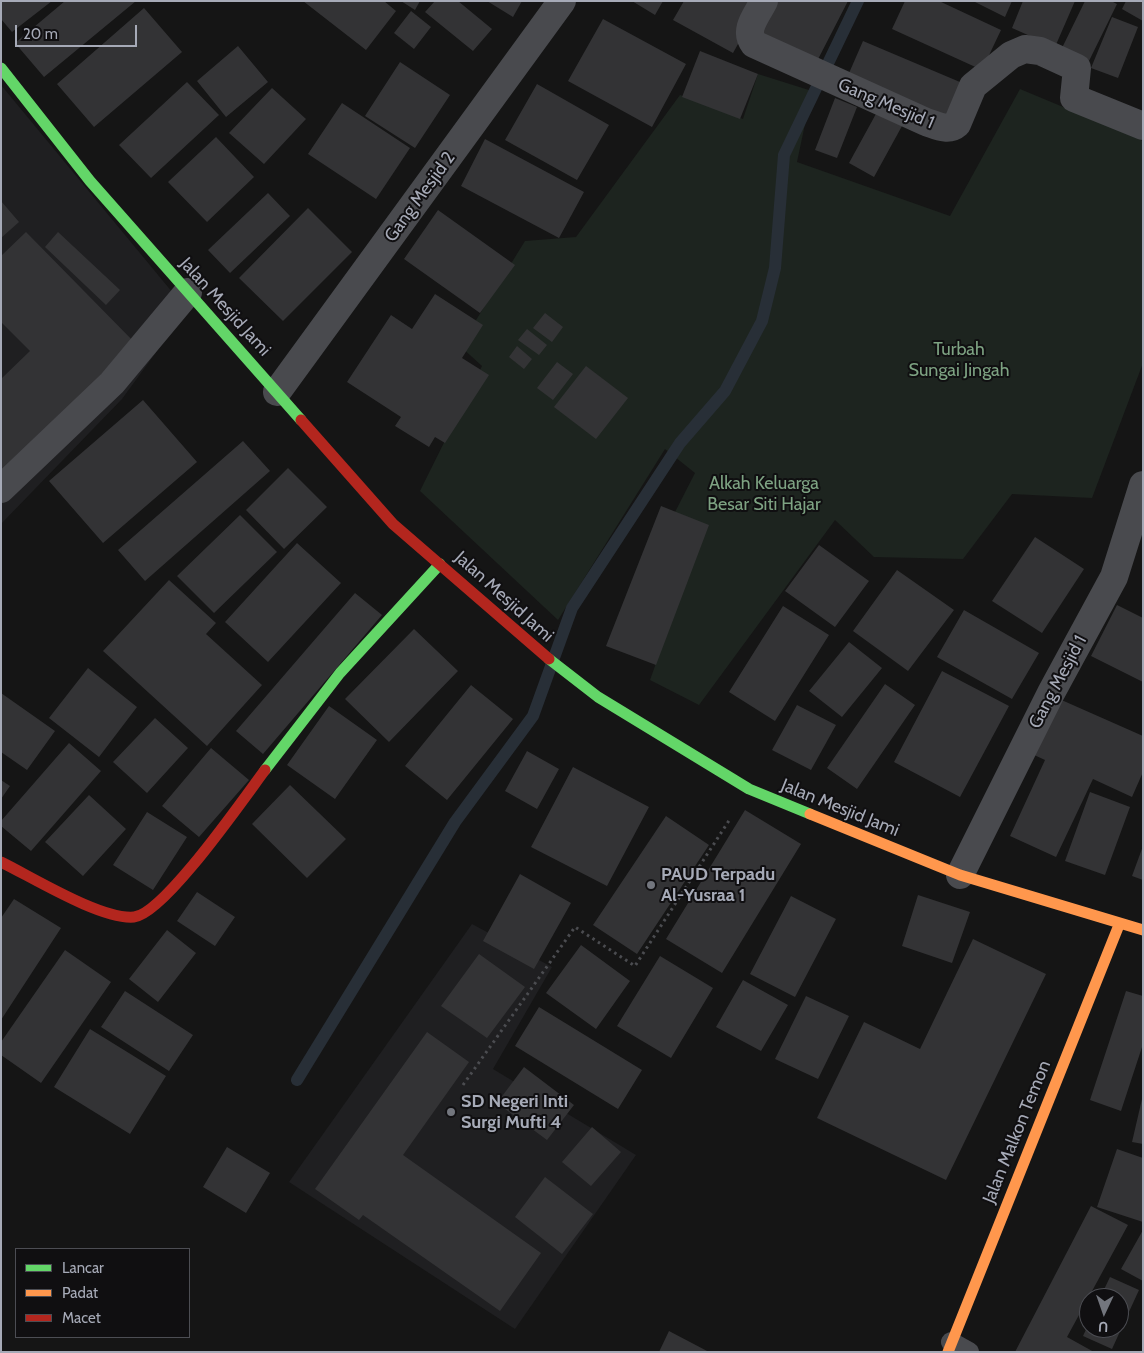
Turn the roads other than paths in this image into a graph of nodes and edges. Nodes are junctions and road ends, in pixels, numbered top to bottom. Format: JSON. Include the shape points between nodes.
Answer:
{"nodes":[{"id":1,"x":562,"y":1,"type":"edge"},
{"id":2,"x":764,"y":1,"type":"edge"},
{"id":3,"x":1,"y":68,"type":"edge"},
{"id":4,"x":1143,"y":126,"type":"edge"},
{"id":5,"x":188,"y":292,"type":"junction"},
{"id":6,"x":277,"y":392,"type":"junction"},
{"id":7,"x":1143,"y":485,"type":"edge"},
{"id":8,"x":1,"y":489,"type":"edge"},
{"id":9,"x":440,"y":564,"type":"junction"},
{"id":10,"x":1,"y":862,"type":"edge"},
{"id":11,"x":960,"y":875,"type":"junction"},
{"id":12,"x":1119,"y":925,"type":"junction"},
{"id":13,"x":1143,"y":930,"type":"edge"},
{"id":14,"x":950,"y":1347,"type":"edge"},
{"id":15,"x":969,"y":1352,"type":"edge"}],
"edges":[{"from":1,"to":6,"type":"street","name":"Gang Mesjid 2"},
{"from":2,"to":4,"type":"street","name":"Gang Mesjid 1","via":[[749,29],[754,44],[948,129],[957,124],[973,86],[1011,55],[1025,49],[1040,51],[1077,68],[1074,98]]},
{"from":3,"to":5,"type":"main road","name":"Jalan Mesjid Jami","via":[[90,181]]},
{"from":5,"to":6,"type":"main road","name":"Jalan Mesjid Jami"},
{"from":5,"to":8,"type":"street","via":[[112,383]]},
{"from":6,"to":9,"type":"main road","name":"Jalan Mesjid Jami","via":[[393,524]]},
{"from":7,"to":11,"type":"street","name":"Gang Mesjid 1","via":[[1114,577],[1051,693]]},
{"from":9,"to":10,"type":"main road","via":[[340,673],[268,763],[227,822],[162,900],[147,913],[133,917],[94,907]]},
{"from":9,"to":11,"type":"main road","name":"Jalan Mesjid Jami","via":[[543,656],[598,697],[749,789]]},
{"from":11,"to":12,"type":"main road","name":"Jalan Mesjid Jami"},
{"from":12,"to":13,"type":"main road","name":"Jalan Mesjid Jami"},
{"from":12,"to":14,"type":"main road","name":"Jalan Malkon Temon"},
{"from":14,"to":15,"type":"lane"}]}
